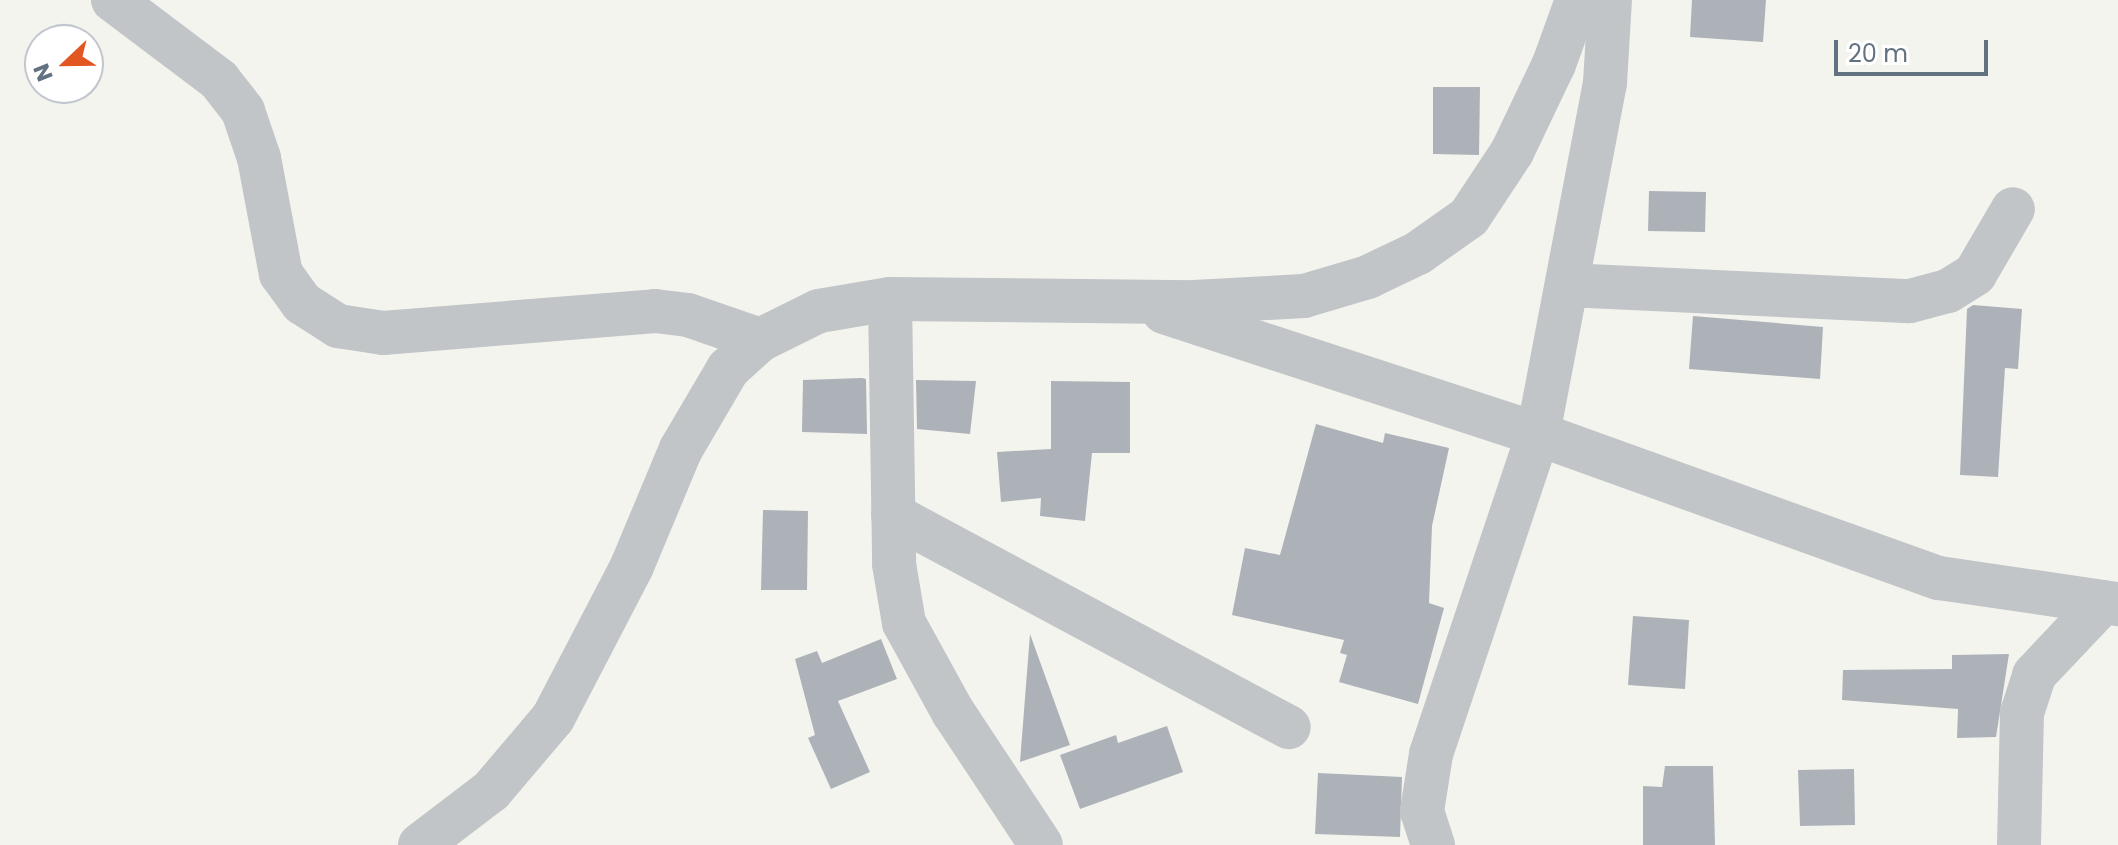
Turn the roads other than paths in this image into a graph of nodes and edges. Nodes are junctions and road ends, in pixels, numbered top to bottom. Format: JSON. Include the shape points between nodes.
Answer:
{"nodes":[{"id":1,"x":113,"y":0,"type":"edge"},
{"id":2,"x":1577,"y":0,"type":"edge"},
{"id":3,"x":1610,"y":0,"type":"edge"},
{"id":4,"x":2013,"y":209,"type":"dead end"},
{"id":5,"x":1567,"y":285,"type":"junction"},
{"id":6,"x":890,"y":299,"type":"junction"},
{"id":7,"x":1132,"y":302,"type":"junction"},
{"id":8,"x":760,"y":340,"type":"junction"},
{"id":9,"x":1538,"y":434,"type":"junction"},
{"id":10,"x":893,"y":515,"type":"junction"},
{"id":11,"x":2111,"y":603,"type":"edge"},
{"id":12,"x":1289,"y":727,"type":"dead end"},
{"id":13,"x":420,"y":845,"type":"edge"},
{"id":14,"x":1041,"y":845,"type":"edge"},
{"id":15,"x":1433,"y":845,"type":"edge"},
{"id":16,"x":2019,"y":845,"type":"edge"}],
"edges":[{"from":1,"to":8,"type":"street","via":[[219,80],[243,111],[259,158],[281,274],[302,303],[338,326],[383,333],[655,311],[688,315]]},
{"from":2,"to":7,"type":"street","via":[[1554,64],[1512,152],[1469,217],[1418,253],[1368,277],[1304,296]]},
{"from":3,"to":5,"type":"street","via":[[1605,83]]},
{"from":4,"to":5,"type":"street","via":[[1975,274],[1948,291],[1910,301]]},
{"from":5,"to":9,"type":"street"},
{"from":6,"to":7,"type":"street"},
{"from":6,"to":8,"type":"street","via":[[819,311]]},
{"from":6,"to":10,"type":"street"},
{"from":7,"to":9,"type":"street"},
{"from":8,"to":13,"type":"street","via":[[728,369],[681,449],[632,566],[553,718],[491,791]]},
{"from":9,"to":11,"type":"street","via":[[1939,578]]},
{"from":9,"to":15,"type":"street","via":[[1431,754],[1422,811]]},
{"from":10,"to":12,"type":"street"},
{"from":10,"to":14,"type":"street","via":[[904,623],[953,712]]},
{"from":11,"to":16,"type":"street","via":[[2034,675],[2022,713]]}]}
